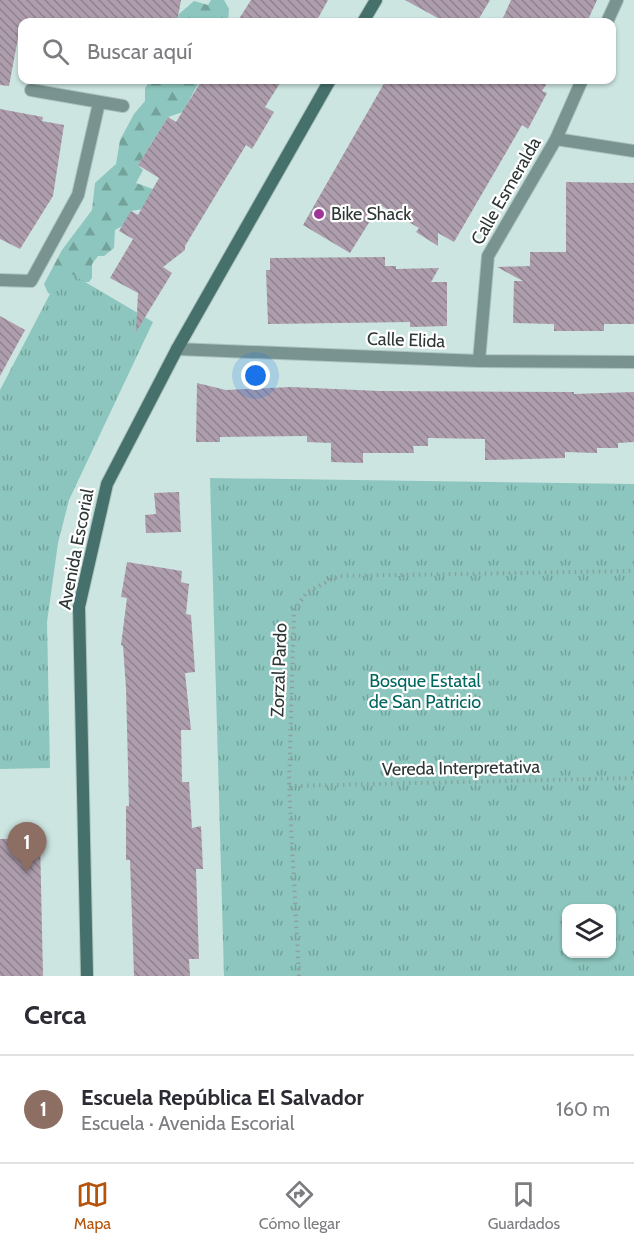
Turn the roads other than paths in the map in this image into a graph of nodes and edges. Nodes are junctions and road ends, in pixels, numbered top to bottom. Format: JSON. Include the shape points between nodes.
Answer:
{"nodes":[{"id":1,"x":376,"y":0,"type":"edge"},
{"id":2,"x":617,"y":0,"type":"edge"},
{"id":3,"x":365,"y":18,"type":"edge"},
{"id":4,"x":609,"y":18,"type":"edge"},
{"id":5,"x":328,"y":84,"type":"edge"},
{"id":6,"x":580,"y":84,"type":"edge"},
{"id":7,"x":31,"y":90,"type":"dead end"},
{"id":8,"x":99,"y":103,"type":"junction"},
{"id":9,"x":123,"y":106,"type":"dead end"},
{"id":10,"x":556,"y":139,"type":"junction"},
{"id":11,"x":634,"y":151,"type":"edge"},
{"id":12,"x":0,"y":280,"type":"edge"},
{"id":13,"x":177,"y":349,"type":"junction"},
{"id":14,"x":478,"y":361,"type":"junction"},
{"id":15,"x":634,"y":362,"type":"edge"},
{"id":16,"x":87,"y":976,"type":"edge"}],
"edges":[{"from":1,"to":3,"type":"street"},
{"from":2,"to":4,"type":"street"},
{"from":5,"to":13,"type":"street","name":"Avenida Escorial"},
{"from":6,"to":10,"type":"street","name":"Calle Esmeralda"},
{"from":7,"to":8,"type":"street"},
{"from":8,"to":9,"type":"street"},
{"from":8,"to":12,"type":"street","via":[[78,195],[31,280]]},
{"from":10,"to":11,"type":"street"},
{"from":10,"to":14,"type":"street","name":"Calle Esmeralda","via":[[488,256]]},
{"from":13,"to":14,"type":"street","name":"Calle Elida"},
{"from":13,"to":16,"type":"street","name":"Avenida Escorial","via":[[107,484],[79,607]]},
{"from":14,"to":15,"type":"street","name":"Calle Elida"}]}
